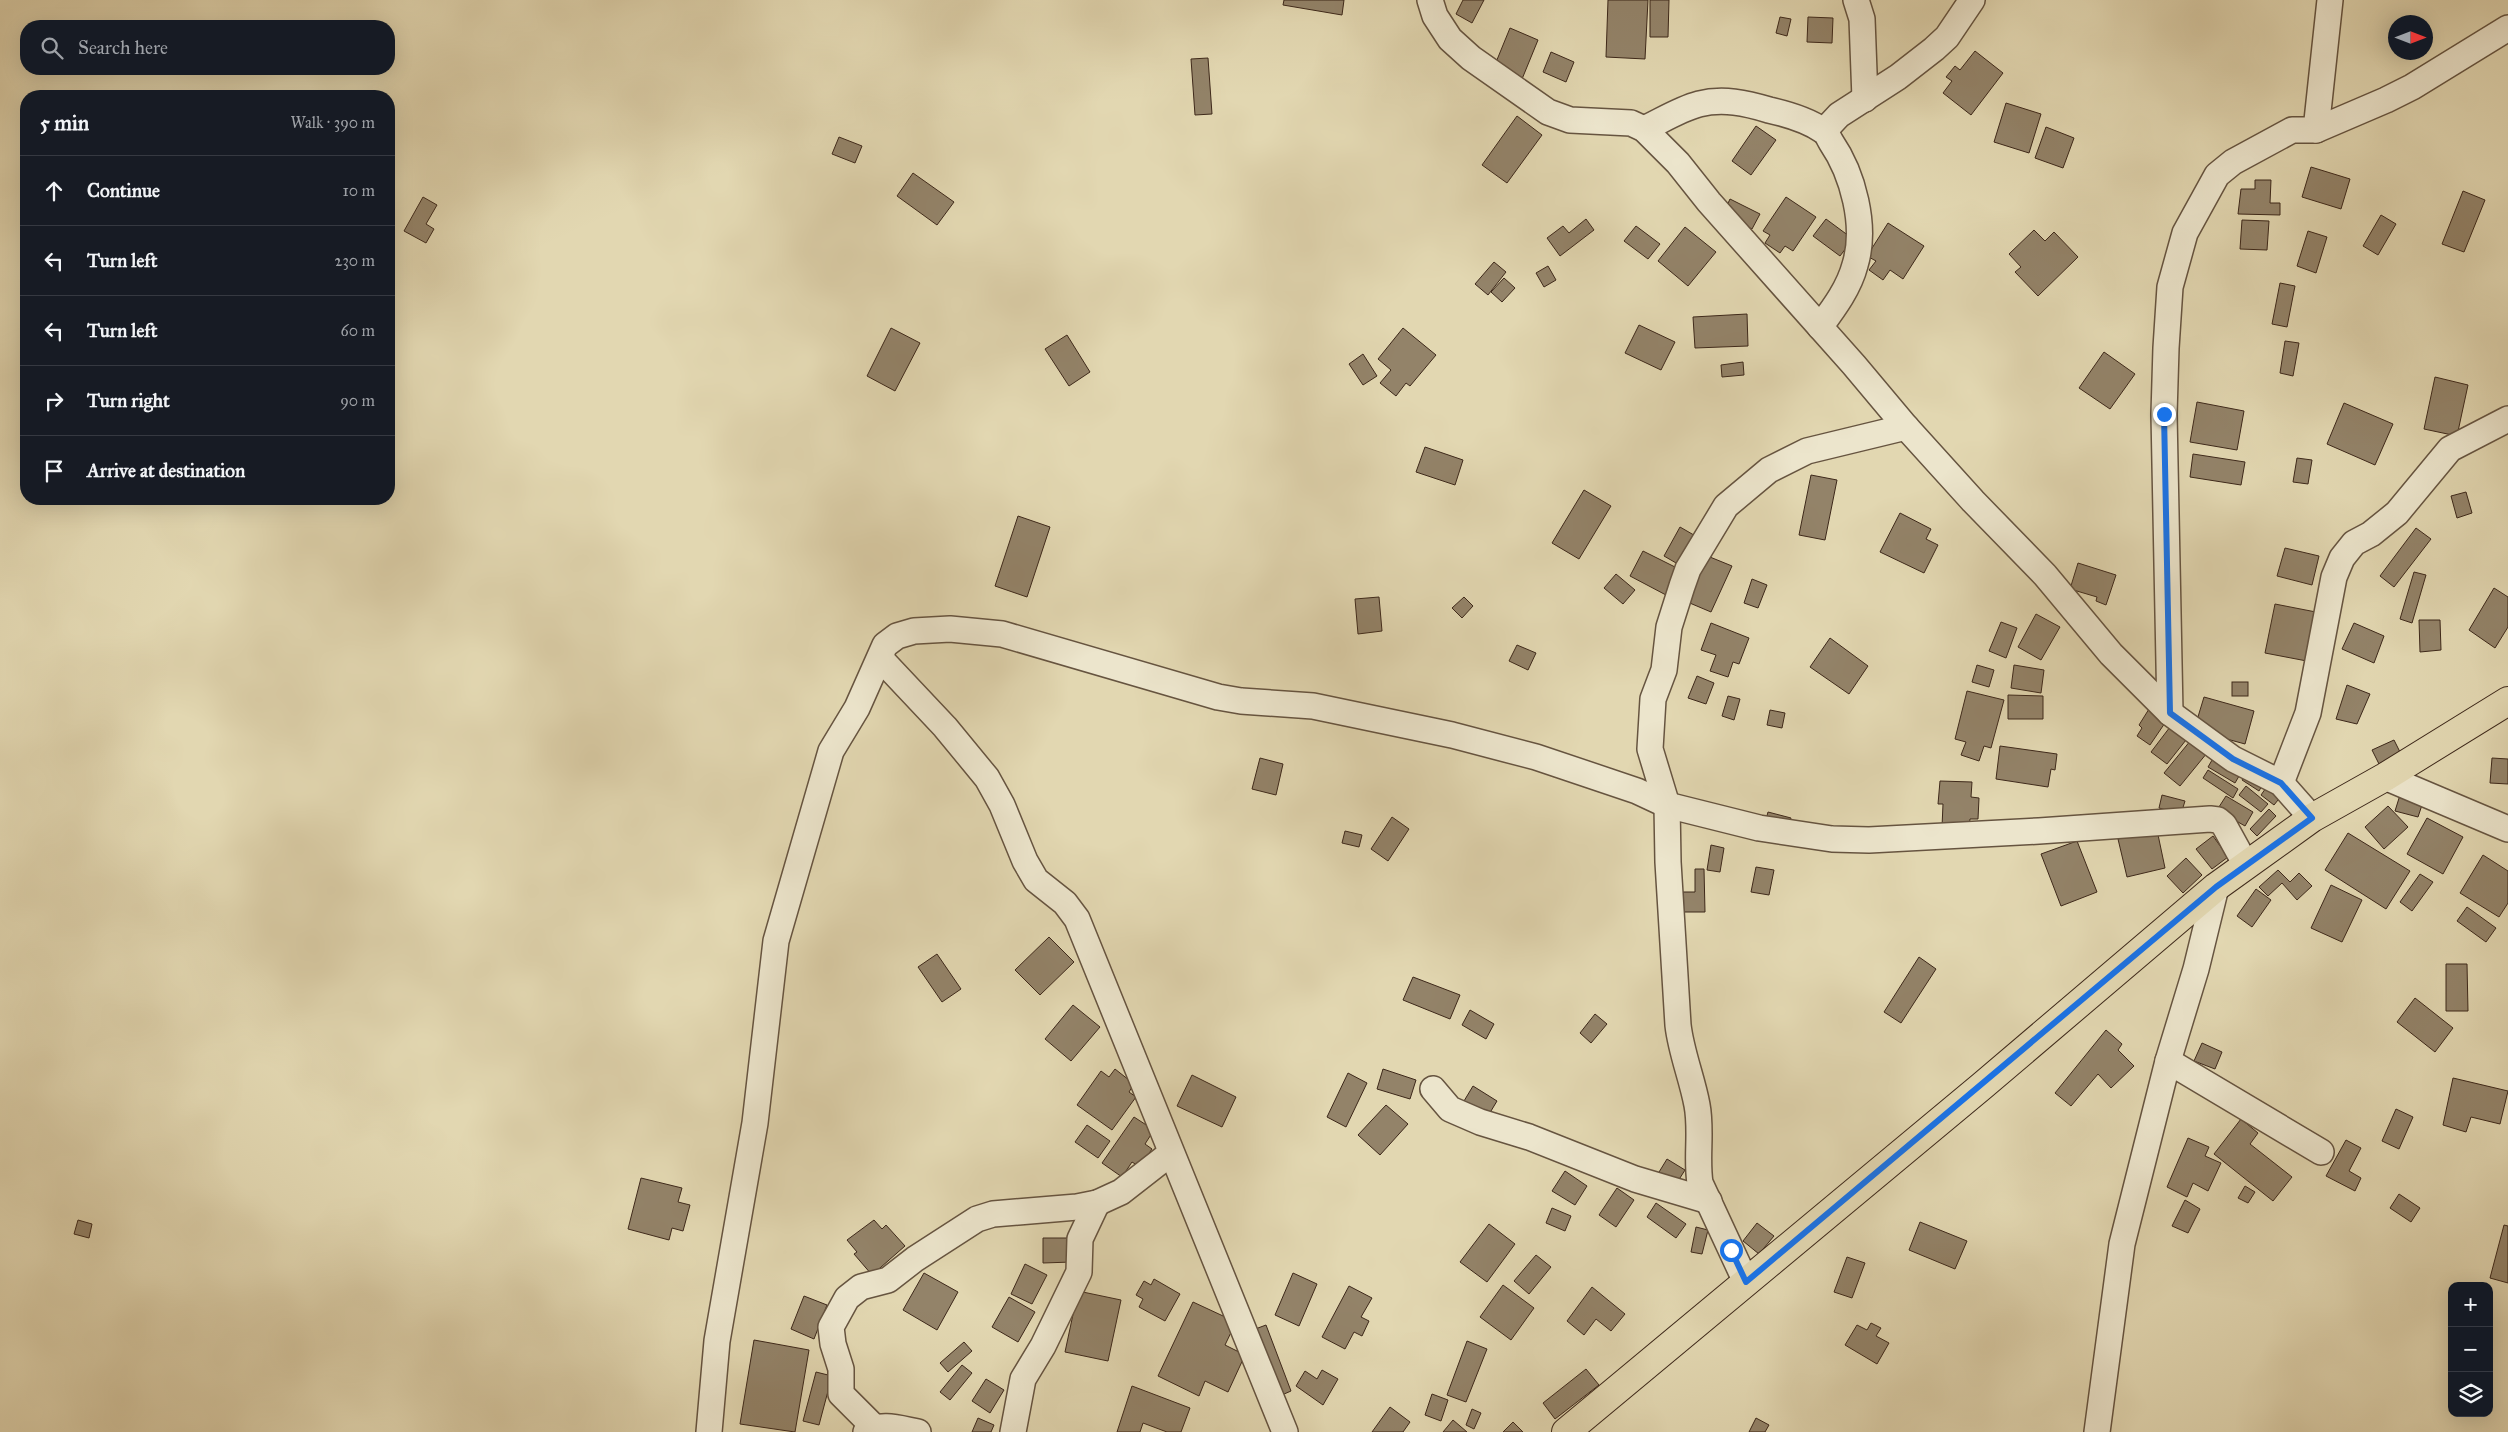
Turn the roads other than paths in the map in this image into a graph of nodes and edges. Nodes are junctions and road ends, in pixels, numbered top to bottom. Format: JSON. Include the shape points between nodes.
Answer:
{"nodes":[{"id":1,"x":1430,"y":0,"type":"edge"},
{"id":2,"x":1856,"y":0,"type":"edge"},
{"id":3,"x":1972,"y":0,"type":"edge"},
{"id":4,"x":2330,"y":0,"type":"edge"},
{"id":5,"x":2508,"y":28,"type":"edge"},
{"id":6,"x":1864,"y":99,"type":"junction"},
{"id":7,"x":1644,"y":129,"type":"junction"},
{"id":8,"x":2316,"y":130,"type":"junction"},
{"id":9,"x":1824,"y":131,"type":"junction"},
{"id":10,"x":1820,"y":327,"type":"junction"},
{"id":11,"x":2508,"y":419,"type":"edge"},
{"id":12,"x":1906,"y":427,"type":"junction"},
{"id":13,"x":880,"y":658,"type":"junction"},
{"id":14,"x":2508,"y":701,"type":"edge"},
{"id":15,"x":2170,"y":713,"type":"junction"},
{"id":16,"x":2385,"y":777,"type":"junction"},
{"id":17,"x":2281,"y":783,"type":"junction"},
{"id":18,"x":1667,"y":805,"type":"junction"},
{"id":19,"x":2312,"y":818,"type":"junction"},
{"id":20,"x":2508,"y":829,"type":"edge"},
{"id":21,"x":2246,"y":865,"type":"junction"},
{"id":22,"x":2216,"y":887,"type":"junction"},
{"id":23,"x":2168,"y":1061,"type":"junction"},
{"id":24,"x":1434,"y":1089,"type":"dead end"},
{"id":25,"x":2321,"y":1152,"type":"dead end"},
{"id":26,"x":1171,"y":1153,"type":"junction"},
{"id":27,"x":1097,"y":1202,"type":"junction"},
{"id":28,"x":1709,"y":1202,"type":"junction"},
{"id":29,"x":1746,"y":1282,"type":"junction"},
{"id":30,"x":870,"y":1429,"type":"edge"},
{"id":31,"x":709,"y":1432,"type":"edge"},
{"id":32,"x":918,"y":1432,"type":"edge"},
{"id":33,"x":1013,"y":1432,"type":"edge"},
{"id":34,"x":1285,"y":1432,"type":"edge"},
{"id":35,"x":1566,"y":1432,"type":"edge"},
{"id":36,"x":2097,"y":1432,"type":"edge"}],
"edges":[{"from":1,"to":7,"type":"street","via":[[1435,16],[1450,39],[1471,58],[1548,112],[1570,120],[1631,123]]},
{"from":2,"to":6,"type":"street","via":[[1862,19]]},
{"from":3,"to":6,"type":"street","via":[[1947,37],[1934,49]]},
{"from":4,"to":8,"type":"street"},
{"from":5,"to":8,"type":"street","via":[[2412,87]]},
{"from":6,"to":9,"type":"street","via":[[1839,115]]},
{"from":7,"to":9,"type":"street","via":[[1698,104],[1717,101],[1741,102],[1779,112]]},
{"from":7,"to":10,"type":"street","via":[[1678,163]]},
{"from":8,"to":15,"type":"street","via":[[2292,130],[2233,162],[2217,175],[2192,219],[2177,256],[2167,320],[2164,414]]},
{"from":9,"to":10,"type":"street","via":[[1849,176],[1860,231],[1851,277]]},
{"from":10,"to":12,"type":"street"},
{"from":11,"to":17,"type":"street","via":[[2450,449],[2397,513],[2354,543],[2342,558],[2334,577],[2308,713]]},
{"from":12,"to":15,"type":"street","via":[[2045,575],[2111,654]]},
{"from":12,"to":18,"type":"street","via":[[1807,451],[1769,470],[1726,506],[1688,569],[1669,627],[1666,660],[1653,699],[1650,749]]},
{"from":13,"to":18,"type":"street","via":[[885,645],[897,636],[914,631],[950,629],[1002,634],[1218,697],[1312,706],[1536,756],[1637,791]]},
{"from":13,"to":26,"type":"street","via":[[946,727],[987,778],[1036,880],[1065,903],[1077,919]]},
{"from":13,"to":31,"type":"street","via":[[857,708],[831,750],[776,941],[755,1123],[717,1341]]},
{"from":14,"to":16,"type":"main road"},
{"from":15,"to":17,"type":"street","via":[[2233,759]]},
{"from":16,"to":19,"type":"main road"},
{"from":16,"to":20,"type":"street"},
{"from":17,"to":19,"type":"street"},
{"from":18,"to":21,"type":"street","via":[[1759,828],[1844,840],[2038,832],[2210,819],[2218,820],[2224,826]]},
{"from":18,"to":28,"type":"street","via":[[1678,1025],[1697,1105],[1699,1175]]},
{"from":19,"to":21,"type":"main road"},
{"from":21,"to":22,"type":"main road"},
{"from":22,"to":23,"type":"street","via":[[2196,969]]},
{"from":22,"to":29,"type":"main road"},
{"from":23,"to":25,"type":"street"},
{"from":23,"to":36,"type":"street","via":[[2122,1244]]},
{"from":24,"to":28,"type":"street","via":[[1450,1109],[1480,1122]]},
{"from":26,"to":27,"type":"street","via":[[1121,1192]]},
{"from":26,"to":34,"type":"street"},
{"from":27,"to":30,"type":"street","via":[[1077,1207],[993,1214],[977,1219],[888,1280],[861,1287],[847,1298],[831,1327],[841,1369],[841,1394]]},
{"from":27,"to":33,"type":"street","via":[[1080,1239],[1079,1272],[1023,1379]]},
{"from":28,"to":29,"type":"street"},
{"from":29,"to":35,"type":"main road"},
{"from":30,"to":32,"type":"street"}]}
